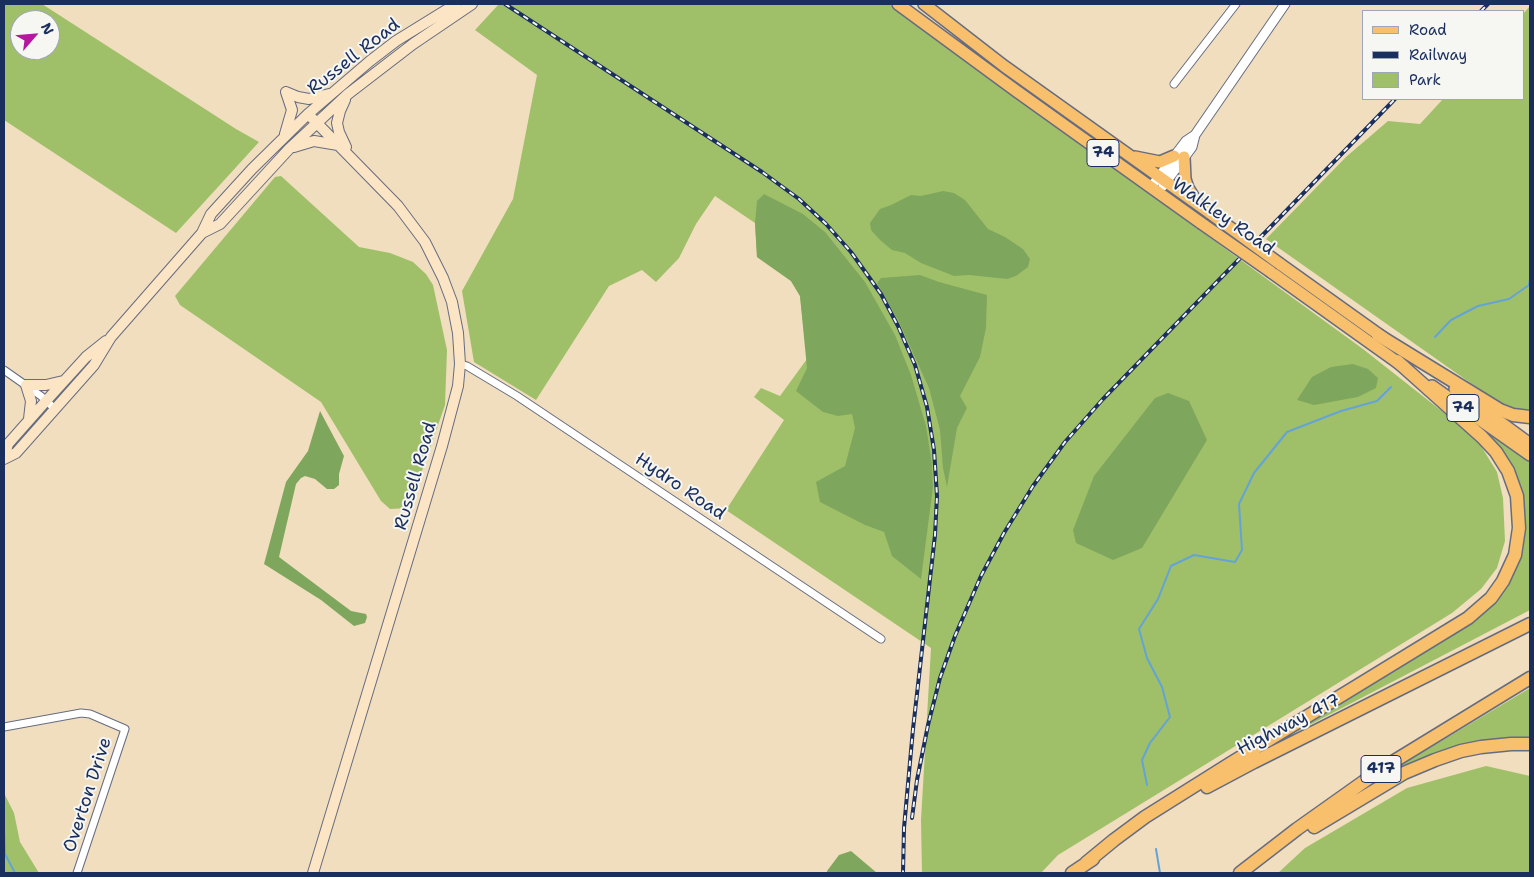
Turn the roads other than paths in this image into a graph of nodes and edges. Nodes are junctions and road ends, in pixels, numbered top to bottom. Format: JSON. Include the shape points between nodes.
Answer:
{"nodes":[{"id":1,"x":456,"y":4,"type":"edge"},
{"id":2,"x":898,"y":4,"type":"edge"},
{"id":3,"x":924,"y":4,"type":"edge"},
{"id":4,"x":1236,"y":4,"type":"edge"},
{"id":5,"x":1285,"y":4,"type":"edge"},
{"id":6,"x":470,"y":5,"type":"edge"},
{"id":7,"x":1174,"y":84,"type":"dead end"},
{"id":8,"x":332,"y":93,"type":"junction"},
{"id":9,"x":348,"y":94,"type":"junction"},
{"id":10,"x":308,"y":114,"type":"junction"},
{"id":11,"x":317,"y":123,"type":"junction"},
{"id":12,"x":284,"y":137,"type":"junction"},
{"id":13,"x":339,"y":145,"type":"junction"},
{"id":14,"x":289,"y":149,"type":"junction"},
{"id":15,"x":349,"y":155,"type":"junction"},
{"id":16,"x":1129,"y":156,"type":"junction"},
{"id":17,"x":1179,"y":156,"type":"junction"},
{"id":18,"x":1162,"y":179,"type":"junction"},
{"id":19,"x":1154,"y":190,"type":"junction"},
{"id":20,"x":1205,"y":210,"type":"junction"},
{"id":21,"x":202,"y":233,"type":"junction"},
{"id":22,"x":1378,"y":334,"type":"junction"},
{"id":23,"x":111,"y":337,"type":"junction"},
{"id":24,"x":1397,"y":361,"type":"junction"},
{"id":25,"x":460,"y":364,"type":"junction"},
{"id":26,"x":4,"y":370,"type":"edge"},
{"id":27,"x":64,"y":380,"type":"junction"},
{"id":28,"x":26,"y":385,"type":"junction"},
{"id":29,"x":46,"y":400,"type":"junction"},
{"id":30,"x":55,"y":409,"type":"junction"},
{"id":31,"x":1530,"y":417,"type":"edge"},
{"id":32,"x":30,"y":420,"type":"junction"},
{"id":33,"x":1530,"y":444,"type":"edge"},
{"id":34,"x":1530,"y":456,"type":"edge"},
{"id":35,"x":4,"y":458,"type":"edge"},
{"id":36,"x":1530,"y":624,"type":"edge"},
{"id":37,"x":881,"y":639,"type":"dead end"},
{"id":38,"x":1530,"y":678,"type":"edge"},
{"id":39,"x":4,"y":727,"type":"edge"},
{"id":40,"x":1530,"y":744,"type":"edge"},
{"id":41,"x":1086,"y":863,"type":"junction"},
{"id":42,"x":77,"y":873,"type":"edge"},
{"id":43,"x":313,"y":873,"type":"edge"},
{"id":44,"x":1072,"y":873,"type":"edge"},
{"id":45,"x":1240,"y":873,"type":"edge"},
{"id":46,"x":1246,"y":873,"type":"edge"}],
"edges":[{"from":1,"to":8,"type":"main road","name":"Russell Road","via":[[396,41]]},
{"from":2,"to":19,"type":"main road","name":"Walkley Road","number":"74"},
{"from":3,"to":16,"type":"main road","name":"Walkley Road","number":"74"},
{"from":4,"to":7,"type":"street"},
{"from":5,"to":17,"type":"street","via":[[1195,135],[1192,147]]},
{"from":6,"to":9,"type":"main road","name":"Russell Road"},
{"from":8,"to":10,"type":"main road","name":"Russell Road"},
{"from":8,"to":12,"type":"main road","via":[[309,99],[286,92],[291,114]]},
{"from":9,"to":11,"type":"main road","name":"Russell Road"},
{"from":9,"to":15,"type":"main road","via":[[337,122]]},
{"from":10,"to":11,"type":"main road","name":"Russell Road"},
{"from":10,"to":12,"type":"main road"},
{"from":11,"to":13,"type":"main road","name":"Russell Road"},
{"from":11,"to":14,"type":"main road"},
{"from":12,"to":21,"type":"main road","via":[[211,214]]},
{"from":13,"to":14,"type":"main road","via":[[314,141]]},
{"from":13,"to":15,"type":"main road","name":"Russell Road"},
{"from":14,"to":21,"type":"main road","via":[[220,224]]},
{"from":15,"to":25,"type":"main road","name":"Russell Road","via":[[398,206],[436,261],[454,312]]},
{"from":16,"to":17,"type":"main road","via":[[1160,162]]},
{"from":16,"to":18,"type":"main road","name":"Walkley Road","number":"74"},
{"from":17,"to":18,"type":"street"},
{"from":17,"to":20,"type":"main road","via":[[1187,184]]},
{"from":18,"to":19,"type":"street"},
{"from":18,"to":20,"type":"main road","name":"Walkley Road","number":"74"},
{"from":19,"to":24,"type":"main road","name":"Walkley Road","number":"74","bridge":true},
{"from":20,"to":22,"type":"main road","name":"Walkley Road","number":"74","bridge":true},
{"from":21,"to":23,"type":"main road"},
{"from":22,"to":31,"type":"highway","via":[[1500,410]]},
{"from":22,"to":33,"type":"main road","name":"Walkley Road","number":"74"},
{"from":23,"to":27,"type":"main road"},
{"from":23,"to":30,"type":"main road","via":[[94,365]]},
{"from":24,"to":34,"type":"main road","name":"Walkley Road","number":"74"},
{"from":24,"to":41,"type":"highway","via":[[1482,437],[1508,471],[1516,496],[1519,528],[1515,555],[1502,582],[1487,602],[1468,618],[1176,798],[1121,834]]},
{"from":25,"to":37,"type":"street","name":"Hydro Road","via":[[517,396]]},
{"from":25,"to":43,"type":"main road","name":"Russell Road","via":[[458,386],[442,446]]},
{"from":26,"to":28,"type":"street"},
{"from":27,"to":28,"type":"main road","via":[[46,385]]},
{"from":27,"to":29,"type":"main road"},
{"from":28,"to":29,"type":"street"},
{"from":28,"to":32,"type":"main road","via":[[31,401]]},
{"from":29,"to":30,"type":"street"},
{"from":29,"to":32,"type":"main road"},
{"from":30,"to":35,"type":"main road","via":[[16,453]]},
{"from":32,"to":35,"type":"main road","via":[[8,444]]},
{"from":36,"to":41,"type":"highway","name":"Highway 417","via":[[1245,766],[1162,813]]},
{"from":38,"to":45,"type":"highway","number":"417","via":[[1383,768]]},
{"from":39,"to":42,"type":"street","name":"Overton Drive","via":[[90,714],[125,729]]},
{"from":40,"to":46,"type":"highway","via":[[1471,749],[1425,763],[1331,815]]},
{"from":41,"to":44,"type":"highway","name":"Highway 417"}]}
